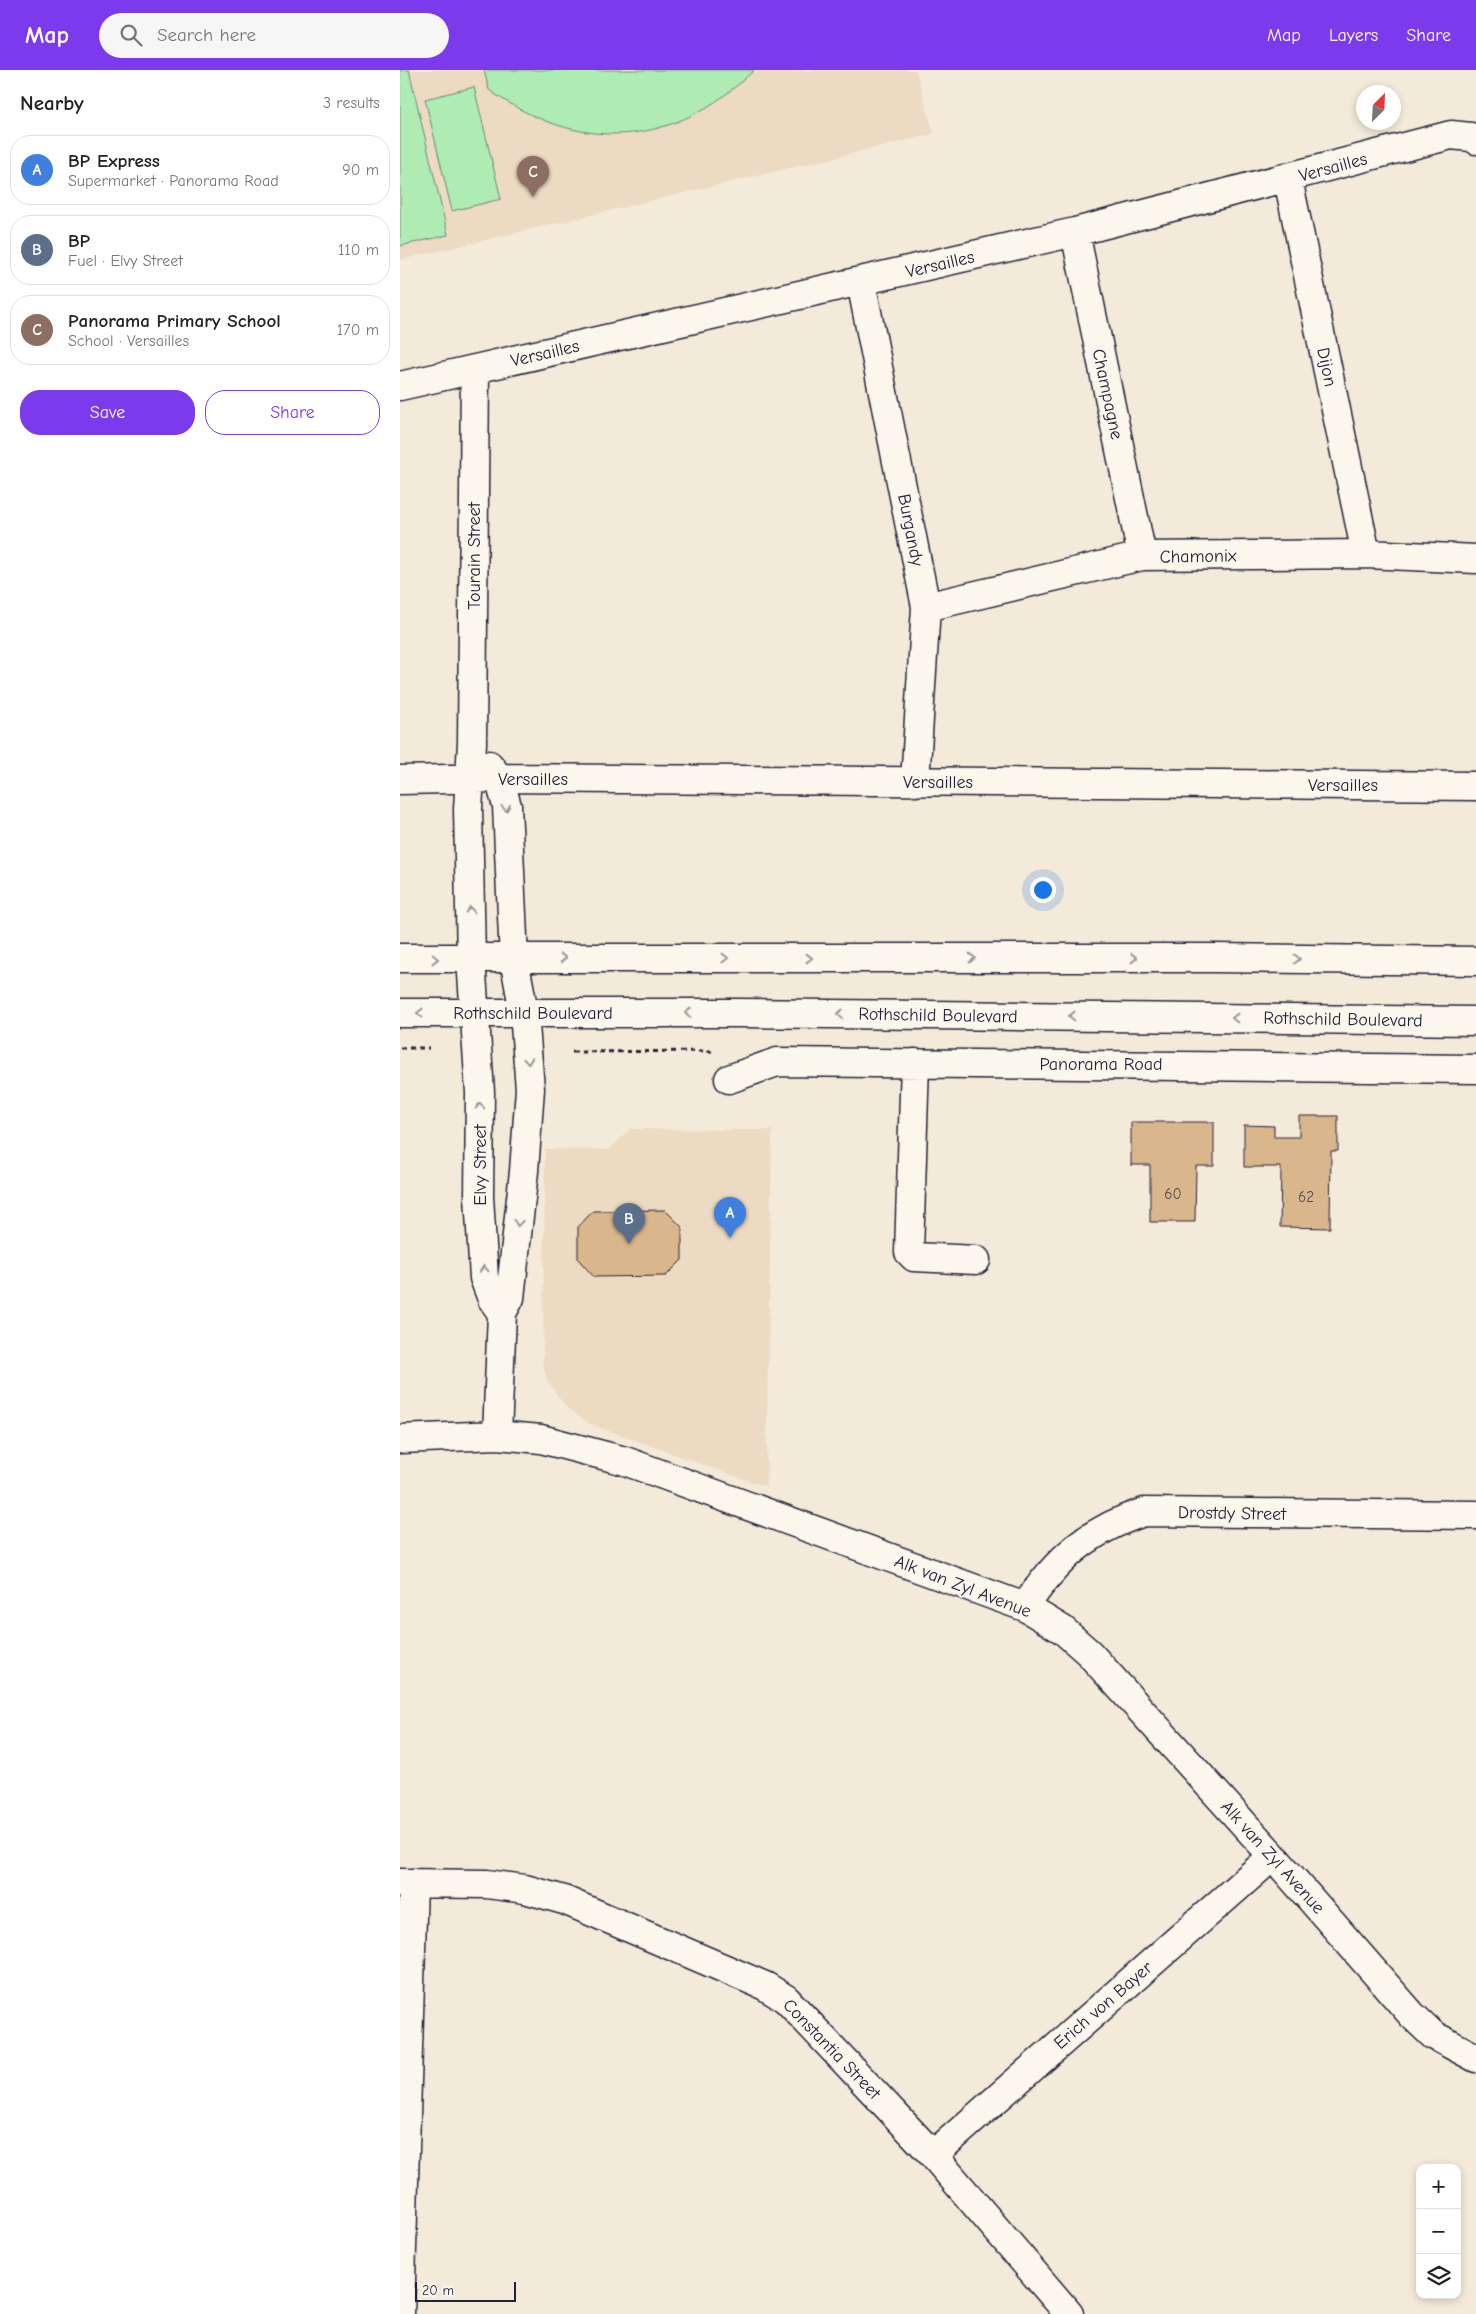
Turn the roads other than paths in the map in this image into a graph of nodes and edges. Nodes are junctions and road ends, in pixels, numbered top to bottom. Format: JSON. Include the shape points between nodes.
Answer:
{"nodes":[{"id":1,"x":1476,"y":140,"type":"edge"},
{"id":2,"x":1288,"y":179,"type":"junction"},
{"id":3,"x":1075,"y":232,"type":"junction"},
{"id":4,"x":861,"y":282,"type":"junction"},
{"id":5,"x":475,"y":369,"type":"junction"},
{"id":6,"x":400,"y":386,"type":"edge"},
{"id":7,"x":1366,"y":554,"type":"junction"},
{"id":8,"x":1142,"y":556,"type":"junction"},
{"id":9,"x":1476,"y":559,"type":"edge"},
{"id":10,"x":926,"y":608,"type":"junction"},
{"id":11,"x":472,"y":743,"type":"junction"},
{"id":12,"x":499,"y":778,"type":"junction"},
{"id":13,"x":400,"y":780,"type":"edge"},
{"id":14,"x":468,"y":780,"type":"junction"},
{"id":15,"x":915,"y":782,"type":"junction"},
{"id":16,"x":1476,"y":786,"type":"edge"},
{"id":17,"x":400,"y":958,"type":"edge"},
{"id":18,"x":471,"y":959,"type":"junction"},
{"id":19,"x":514,"y":959,"type":"junction"},
{"id":20,"x":1476,"y":961,"type":"edge"},
{"id":21,"x":524,"y":1012,"type":"junction"},
{"id":22,"x":400,"y":1013,"type":"edge"},
{"id":23,"x":474,"y":1014,"type":"junction"},
{"id":24,"x":1476,"y":1021,"type":"edge"},
{"id":25,"x":915,"y":1063,"type":"junction"},
{"id":26,"x":1476,"y":1069,"type":"edge"},
{"id":27,"x":729,"y":1079,"type":"road end"},
{"id":28,"x":976,"y":1260,"type":"dead end"},
{"id":29,"x":502,"y":1313,"type":"junction"},
{"id":30,"x":497,"y":1435,"type":"junction"},
{"id":31,"x":400,"y":1439,"type":"edge"},
{"id":32,"x":1476,"y":1515,"type":"edge"},
{"id":33,"x":1025,"y":1607,"type":"junction"},
{"id":34,"x":1274,"y":1856,"type":"junction"},
{"id":35,"x":407,"y":1883,"type":"edge"},
{"id":36,"x":1476,"y":2058,"type":"edge"},
{"id":37,"x":933,"y":2155,"type":"junction"},
{"id":38,"x":400,"y":2314,"type":"edge"},
{"id":39,"x":1069,"y":2314,"type":"edge"}],
"edges":[{"from":1,"to":2,"type":"street","name":"Versailles","via":[[1452,135]]},
{"from":2,"to":3,"type":"street","name":"Versailles"},
{"from":2,"to":7,"type":"street","name":"Dijon"},
{"from":3,"to":4,"type":"street","name":"Versailles"},
{"from":3,"to":8,"type":"street","name":"Champagne"},
{"from":4,"to":5,"type":"street","name":"Versailles"},
{"from":4,"to":10,"type":"street","name":"Burgandy"},
{"from":5,"to":6,"type":"street","name":"Versailles"},
{"from":5,"to":11,"type":"street","name":"Tourain Street"},
{"from":7,"to":8,"type":"street","name":"Chamonix"},
{"from":7,"to":9,"type":"street","name":"Chamonix"},
{"from":8,"to":10,"type":"street","name":"Chamonix"},
{"from":10,"to":15,"type":"street","name":"Burgandy"},
{"from":11,"to":12,"type":"street"},
{"from":11,"to":14,"type":"street","name":"Tourain Street"},
{"from":12,"to":14,"type":"street","name":"Versailles"},
{"from":12,"to":15,"type":"street","name":"Versailles"},
{"from":12,"to":19,"type":"street","one_way":true,"via":[[507,806]]},
{"from":13,"to":14,"type":"street","name":"Versailles"},
{"from":18,"to":14,"type":"street","name":"Tourain Street","one_way":true},
{"from":15,"to":16,"type":"street","name":"Versailles"},
{"from":17,"to":18,"type":"street","one_way":true},
{"from":18,"to":19,"type":"street"},
{"from":18,"to":23,"type":"street","name":"Elvy Street"},
{"from":19,"to":20,"type":"street","one_way":true},
{"from":19,"to":21,"type":"street"},
{"from":21,"to":23,"type":"street","name":"Rothschild Boulevard"},
{"from":24,"to":21,"type":"street","name":"Rothschild Boulevard","one_way":true},
{"from":21,"to":29,"type":"street","one_way":true,"via":[[530,1089],[510,1298]]},
{"from":23,"to":22,"type":"street","name":"Rothschild Boulevard","one_way":true},
{"from":29,"to":23,"type":"street","name":"Elvy Street","one_way":true,"via":[[484,1278],[480,1092]]},
{"from":25,"to":26,"type":"street","name":"Panorama Road"},
{"from":25,"to":27,"type":"street","name":"Panorama Road","via":[[777,1062]]},
{"from":25,"to":28,"type":"street","via":[[909,1252],[914,1257]]},
{"from":29,"to":30,"type":"street"},
{"from":30,"to":31,"type":"street","name":"Alk van Zyl Avenue"},
{"from":30,"to":33,"type":"street","name":"Alk van Zyl Avenue","via":[[541,1439],[625,1461]]},
{"from":32,"to":33,"type":"street","name":"Drostdy Street","via":[[1144,1512],[1122,1519],[1073,1549],[1044,1577]]},
{"from":33,"to":34,"type":"street","name":"Alk van Zyl Avenue","via":[[1063,1630],[1089,1653]]},
{"from":34,"to":36,"type":"street","name":"Alk van Zyl Avenue","via":[[1412,2015],[1433,2035]]},
{"from":34,"to":37,"type":"street","name":"Erich von Bayer"},
{"from":35,"to":37,"type":"street","name":"Constantia Street","via":[[525,1888],[564,1900],[766,1986],[786,1999]]},
{"from":35,"to":38,"type":"street"},
{"from":37,"to":39,"type":"street","name":"Constantia Street"}]}
